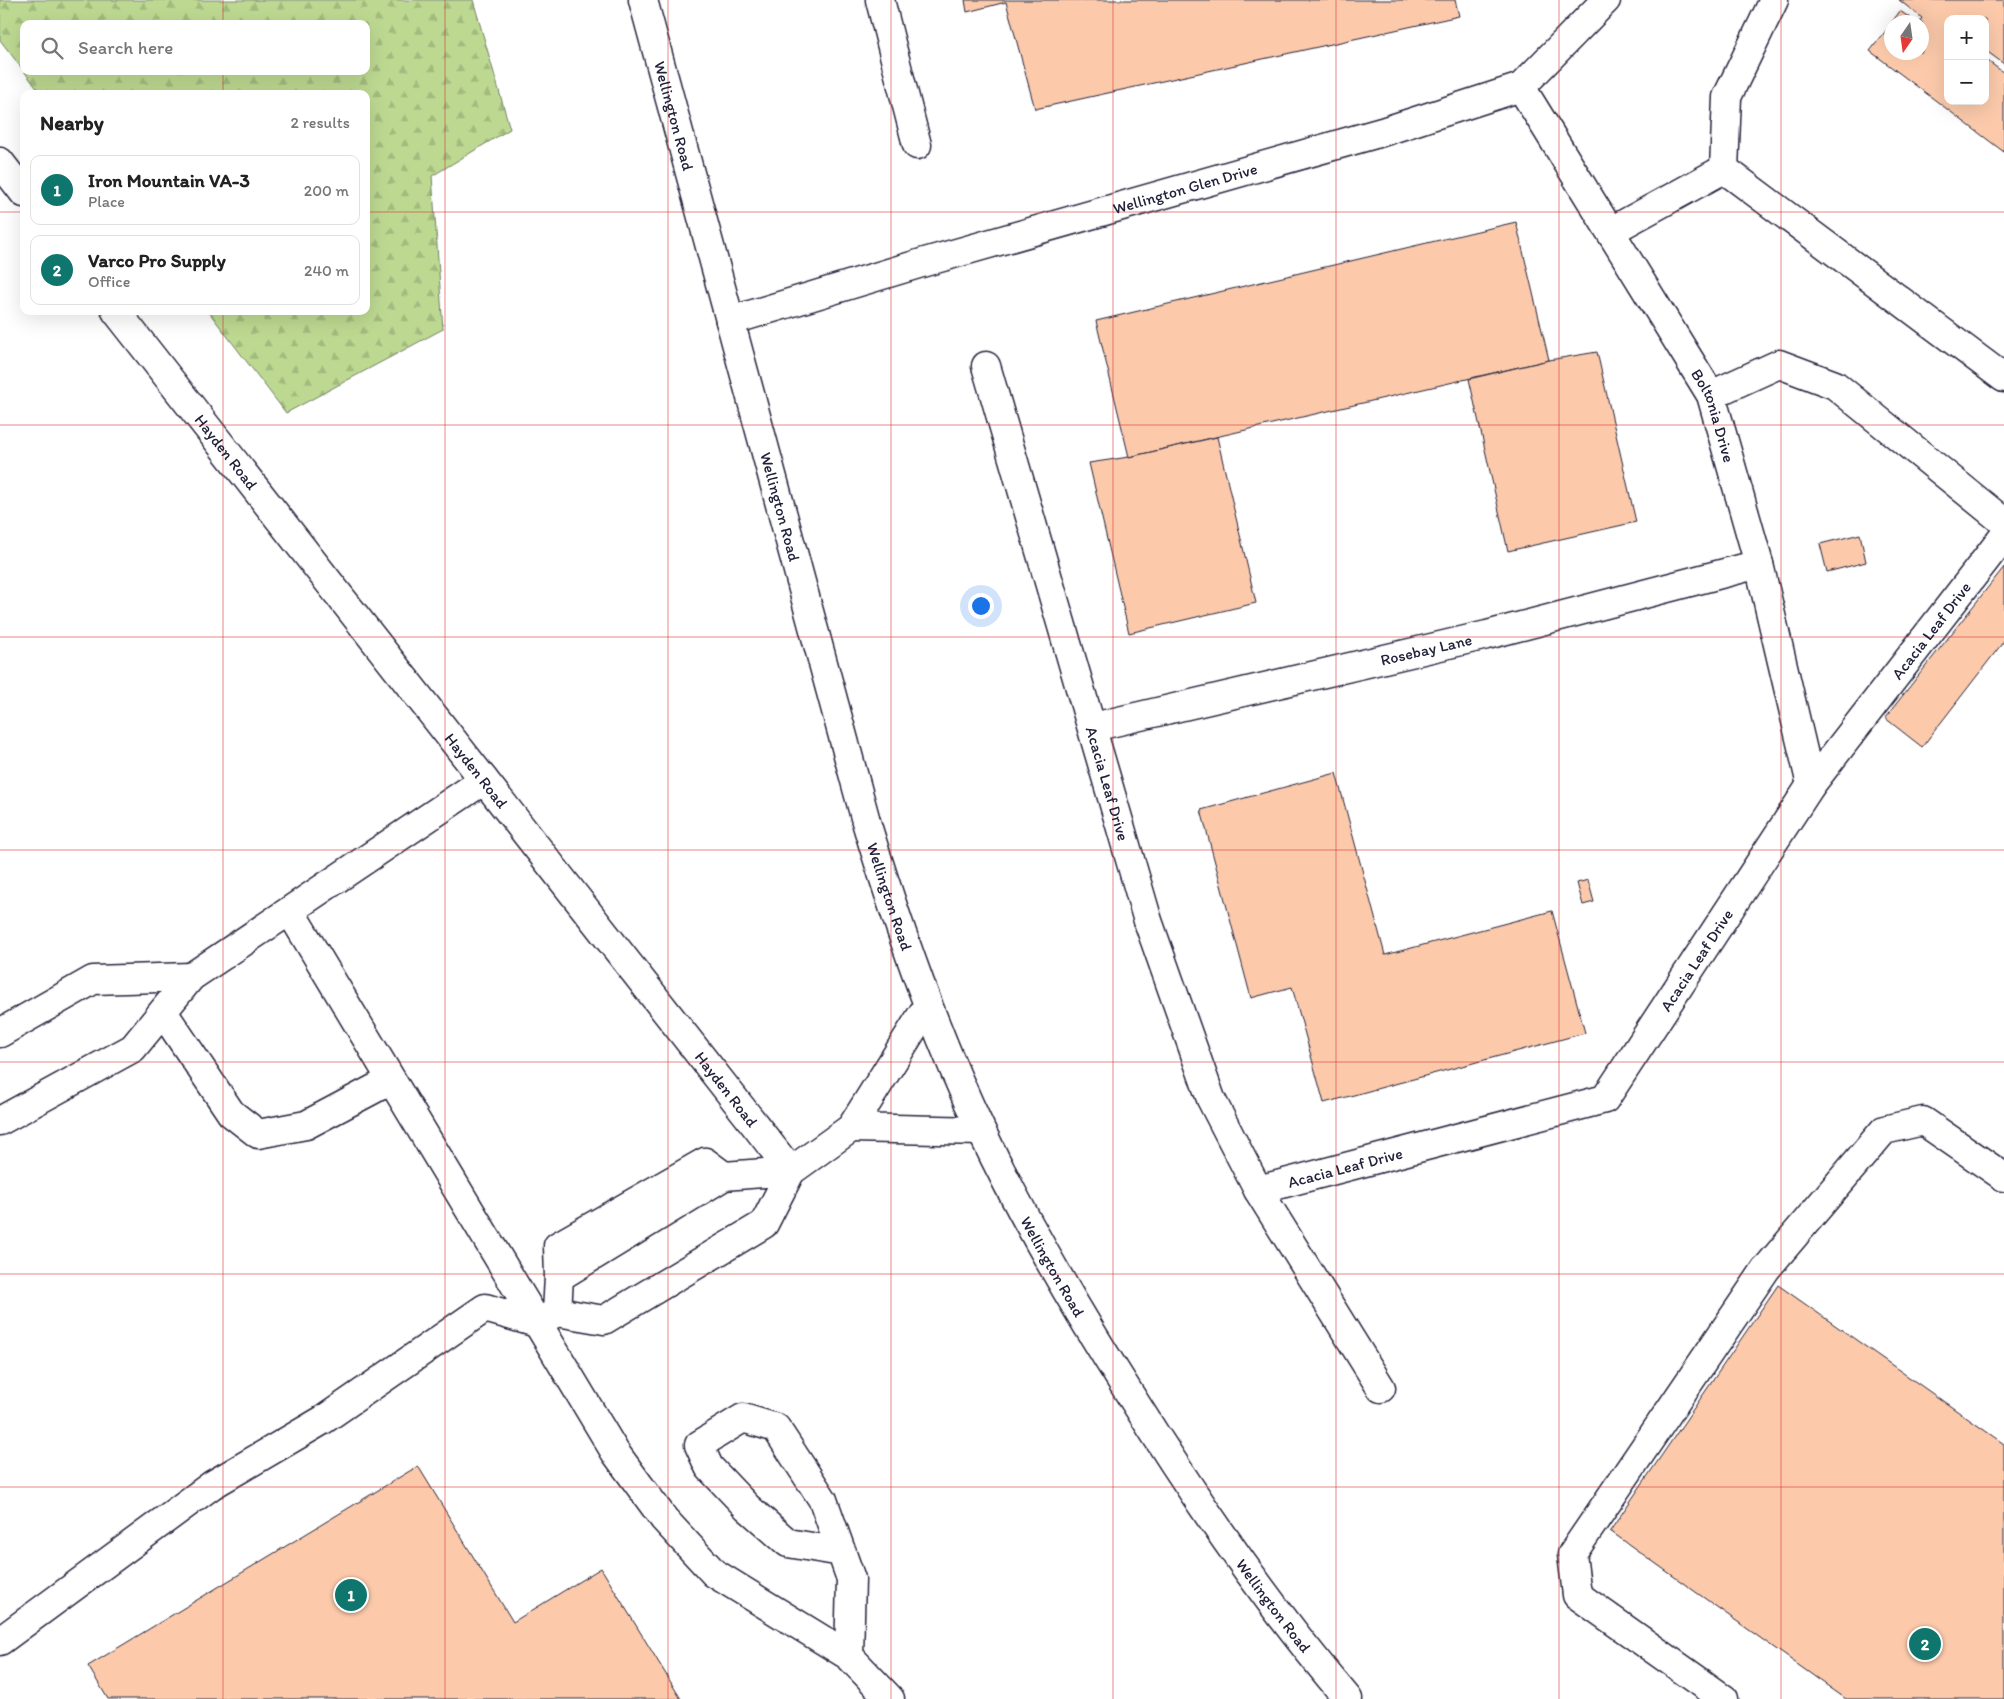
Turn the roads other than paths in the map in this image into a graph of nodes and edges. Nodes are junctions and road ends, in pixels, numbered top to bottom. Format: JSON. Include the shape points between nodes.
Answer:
{"nodes":[{"id":1,"x":643,"y":0,"type":"edge"},
{"id":2,"x":880,"y":0,"type":"edge"},
{"id":3,"x":1606,"y":0,"type":"edge"},
{"id":4,"x":1774,"y":0,"type":"edge"},
{"id":5,"x":1520,"y":87,"type":"junction"},
{"id":6,"x":917,"y":145,"type":"dead end"},
{"id":7,"x":0,"y":162,"type":"edge"},
{"id":8,"x":1724,"y":169,"type":"junction"},
{"id":9,"x":20,"y":188,"type":"edge"},
{"id":10,"x":1611,"y":231,"type":"junction"},
{"id":11,"x":119,"y":315,"type":"edge"},
{"id":12,"x":730,"y":321,"type":"junction"},
{"id":13,"x":986,"y":366,"type":"dead end"},
{"id":14,"x":2004,"y":378,"type":"edge"},
{"id":15,"x":1711,"y":395,"type":"junction"},
{"id":16,"x":2004,"y":522,"type":"edge"},
{"id":17,"x":2004,"y":536,"type":"edge"},
{"id":18,"x":1759,"y":564,"type":"junction"},
{"id":19,"x":1093,"y":727,"type":"junction"},
{"id":20,"x":484,"y":780,"type":"junction"},
{"id":21,"x":1811,"y":785,"type":"junction"},
{"id":22,"x":290,"y":911,"type":"junction"},
{"id":23,"x":191,"y":977,"type":"junction"},
{"id":24,"x":928,"y":1005,"type":"junction"},
{"id":25,"x":163,"y":1012,"type":"junction"},
{"id":26,"x":0,"y":1034,"type":"edge"},
{"id":27,"x":391,"y":1080,"type":"junction"},
{"id":28,"x":0,"y":1121,"type":"edge"},
{"id":29,"x":851,"y":1128,"type":"junction"},
{"id":30,"x":982,"y":1131,"type":"junction"},
{"id":31,"x":791,"y":1170,"type":"junction"},
{"id":32,"x":2004,"y":1177,"type":"edge"},
{"id":33,"x":1258,"y":1190,"type":"junction"},
{"id":34,"x":547,"y":1318,"type":"junction"},
{"id":35,"x":1381,"y":1388,"type":"dead end"},
{"id":36,"x":842,"y":1552,"type":"junction"},
{"id":37,"x":0,"y":1641,"type":"edge"},
{"id":38,"x":849,"y":1656,"type":"junction"},
{"id":39,"x":890,"y":1699,"type":"edge"},
{"id":40,"x":1348,"y":1699,"type":"edge"},
{"id":41,"x":1724,"y":1699,"type":"edge"}],
"edges":[{"from":1,"to":12,"type":"street","name":"Wellington Road"},
{"from":2,"to":6,"type":"street"},
{"from":3,"to":5,"type":"street","name":"Wellington Glen Drive"},
{"from":4,"to":8,"type":"street","via":[[1727,97]]},
{"from":5,"to":10,"type":"street","name":"Boltonia Drive"},
{"from":5,"to":12,"type":"street","name":"Wellington Glen Drive","via":[[1382,132]]},
{"from":7,"to":9,"type":"street"},
{"from":8,"to":10,"type":"street"},
{"from":8,"to":14,"type":"street"},
{"from":10,"to":15,"type":"street","name":"Boltonia Drive"},
{"from":11,"to":20,"type":"street","name":"Hayden Road"},
{"from":12,"to":24,"type":"street","name":"Wellington Road","via":[[867,826],[892,908]]},
{"from":13,"to":19,"type":"street","name":"Acacia Leaf Drive"},
{"from":15,"to":16,"type":"street","via":[[1778,364],[1835,385]]},
{"from":15,"to":18,"type":"street","name":"Boltonia Drive"},
{"from":17,"to":21,"type":"street","name":"Acacia Leaf Drive"},
{"from":18,"to":19,"type":"street","name":"Rosebay Lane","via":[[1487,635]]},
{"from":18,"to":21,"type":"street","name":"Boltonia Drive"},
{"from":19,"to":33,"type":"street","name":"Acacia Leaf Drive","via":[[1148,921],[1212,1099]]},
{"from":20,"to":22,"type":"street"},
{"from":20,"to":31,"type":"street","name":"Hayden Road"},
{"from":21,"to":33,"type":"street","name":"Acacia Leaf Drive","via":[[1605,1099]]},
{"from":22,"to":23,"type":"street"},
{"from":22,"to":27,"type":"street"},
{"from":23,"to":25,"type":"street"},
{"from":23,"to":26,"type":"street","via":[[93,980]]},
{"from":24,"to":29,"type":"street"},
{"from":24,"to":30,"type":"street","name":"Wellington Road"},
{"from":25,"to":27,"type":"street","via":[[231,1113],[258,1134],[306,1125]]},
{"from":25,"to":28,"type":"street","via":[[133,1048]]},
{"from":27,"to":34,"type":"street"},
{"from":29,"to":30,"type":"street"},
{"from":29,"to":31,"type":"street"},
{"from":30,"to":40,"type":"street","name":"Wellington Road","via":[[1052,1264],[1158,1440],[1255,1582]]},
{"from":31,"to":34,"type":"street","via":[[724,1176],[559,1277]]},
{"from":31,"to":34,"type":"street","via":[[764,1224],[604,1320]]},
{"from":32,"to":41,"type":"street","via":[[1923,1120],[1884,1130],[1766,1269],[1572,1554],[1577,1595]]},
{"from":33,"to":35,"type":"street","name":"Acacia Leaf Drive"},
{"from":34,"to":37,"type":"street","via":[[485,1308],[323,1420],[212,1484]]},
{"from":34,"to":38,"type":"street","via":[[615,1452],[664,1519],[714,1573]]},
{"from":36,"to":36,"type":"street","via":[[823,1500],[776,1428],[743,1418],[699,1445],[709,1467],[788,1543]]},
{"from":36,"to":38,"type":"street","via":[[851,1579]]},
{"from":38,"to":39,"type":"street"}]}
